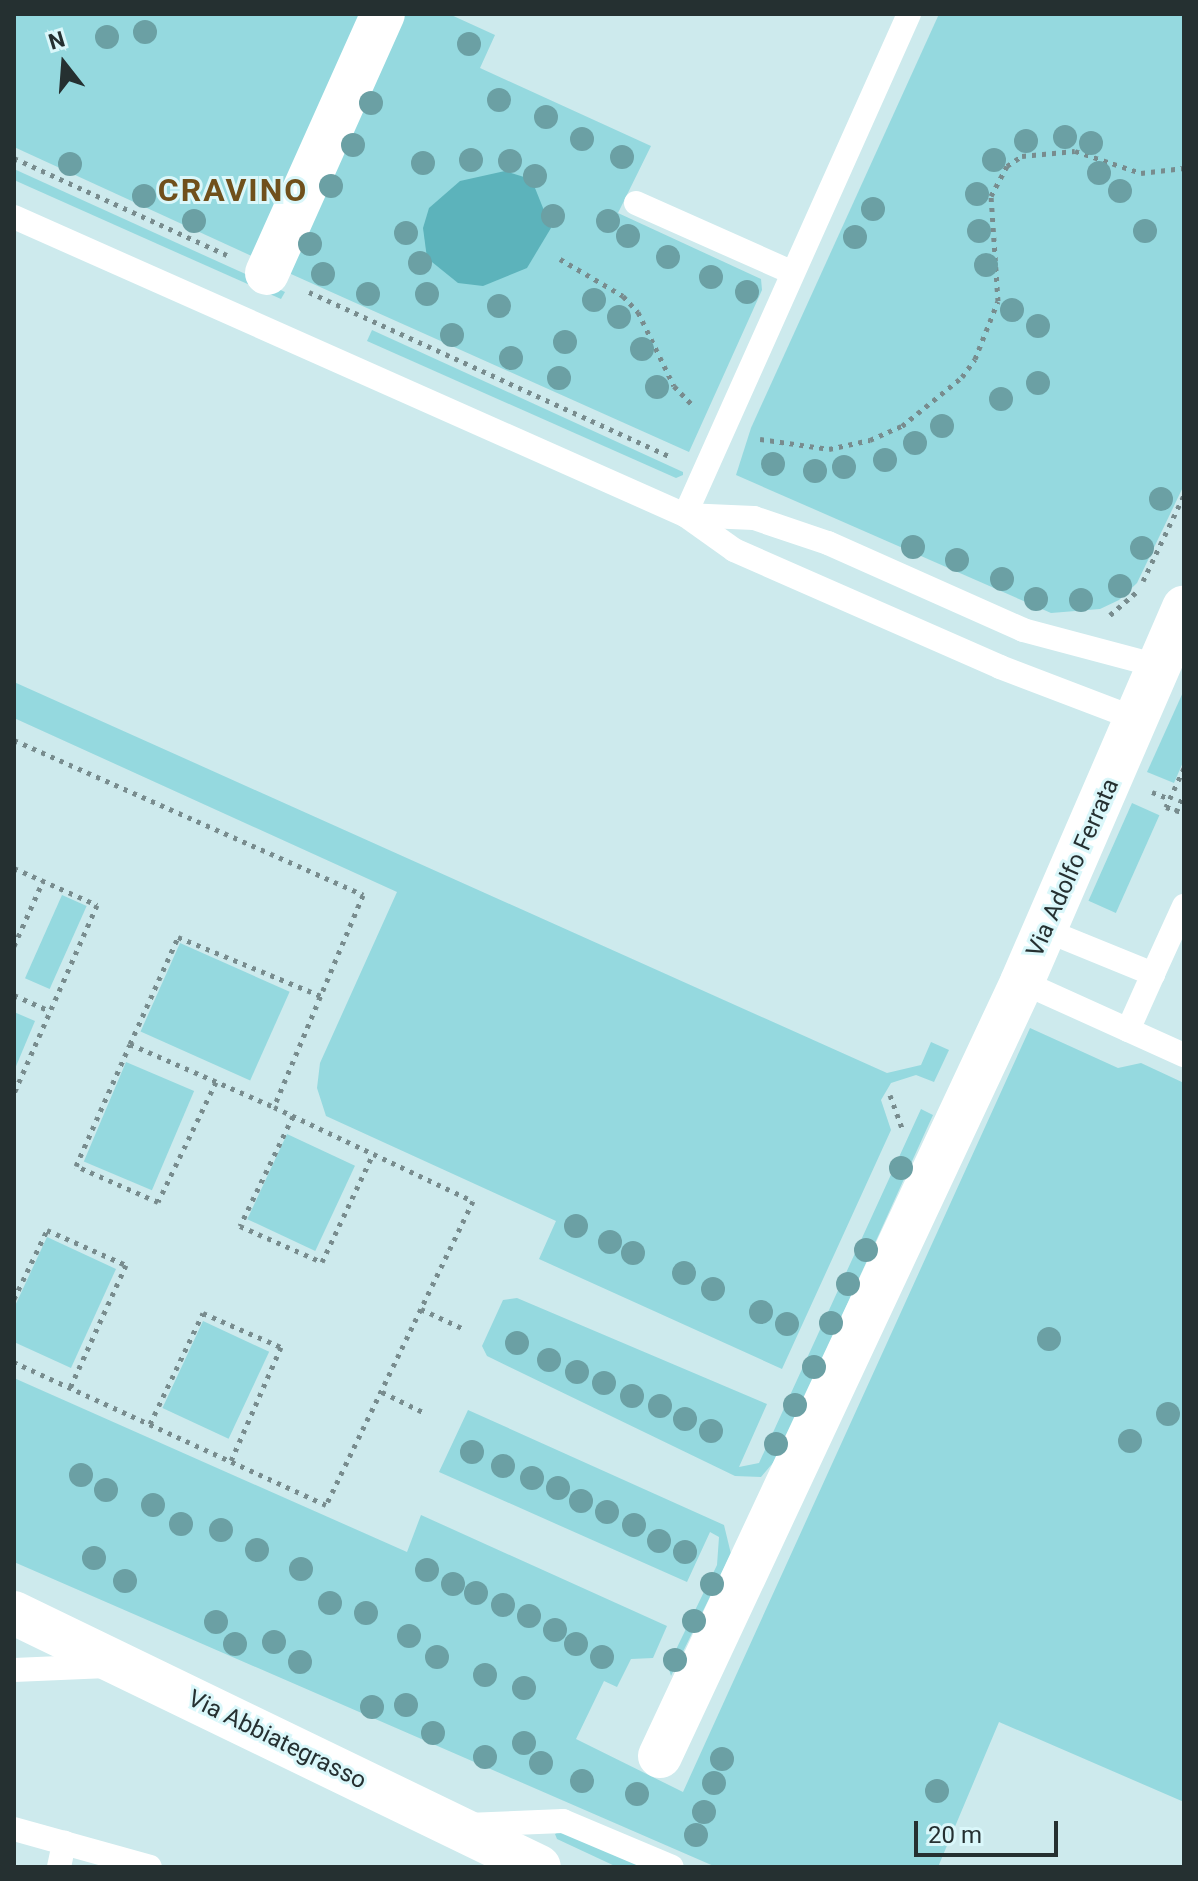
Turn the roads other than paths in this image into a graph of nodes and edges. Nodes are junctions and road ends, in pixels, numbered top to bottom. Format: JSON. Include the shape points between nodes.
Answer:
{"nodes":[{"id":1,"x":383,"y":14,"type":"edge"},
{"id":2,"x":909,"y":14,"type":"edge"},
{"id":3,"x":636,"y":203,"type":"dead end"},
{"id":4,"x":14,"y":217,"type":"edge"},
{"id":5,"x":791,"y":272,"type":"junction"},
{"id":6,"x":267,"y":273,"type":"road end"},
{"id":7,"x":685,"y":515,"type":"junction"},
{"id":8,"x":1184,"y":608,"type":"edge"},
{"id":9,"x":1162,"y":667,"type":"junction"},
{"id":10,"x":1139,"y":720,"type":"junction"},
{"id":11,"x":1184,"y":906,"type":"edge"},
{"id":12,"x":1045,"y":930,"type":"junction"},
{"id":13,"x":1153,"y":974,"type":"junction"},
{"id":14,"x":1022,"y":982,"type":"junction"},
{"id":15,"x":1128,"y":1030,"type":"junction"},
{"id":16,"x":1184,"y":1055,"type":"edge"},
{"id":17,"x":14,"y":1613,"type":"edge"},
{"id":18,"x":121,"y":1665,"type":"junction"},
{"id":19,"x":14,"y":1670,"type":"edge"},
{"id":20,"x":660,"y":1756,"type":"dead end"},
{"id":21,"x":454,"y":1826,"type":"junction"},
{"id":22,"x":14,"y":1829,"type":"edge"},
{"id":23,"x":62,"y":1855,"type":"edge"},
{"id":24,"x":150,"y":1867,"type":"edge"},
{"id":25,"x":539,"y":1867,"type":"edge"},
{"id":26,"x":672,"y":1867,"type":"edge"}],
"edges":[{"from":1,"to":6,"type":"street"},
{"from":2,"to":5,"type":"lane"},
{"from":3,"to":5,"type":"lane"},
{"from":4,"to":7,"type":"lane"},
{"from":5,"to":7,"type":"lane"},
{"from":7,"to":9,"type":"lane","via":[[754,518],[828,543],[1023,630]]},
{"from":7,"to":10,"type":"lane","via":[[734,550],[1000,667]]},
{"from":8,"to":9,"type":"street","name":"Via Adolfo Ferrata"},
{"from":9,"to":10,"type":"street","name":"Via Adolfo Ferrata"},
{"from":10,"to":12,"type":"street","name":"Via Adolfo Ferrata"},
{"from":11,"to":13,"type":"lane"},
{"from":12,"to":13,"type":"lane"},
{"from":12,"to":14,"type":"street","name":"Via Adolfo Ferrata"},
{"from":13,"to":15,"type":"lane"},
{"from":14,"to":15,"type":"lane"},
{"from":14,"to":20,"type":"street","name":"Via Adolfo Ferrata"},
{"from":15,"to":16,"type":"lane"},
{"from":17,"to":18,"type":"street","name":"Via Abbiategrasso"},
{"from":18,"to":19,"type":"lane"},
{"from":18,"to":21,"type":"street","name":"Via Abbiategrasso"},
{"from":21,"to":25,"type":"street","name":"Via Abbiategrasso"},
{"from":21,"to":26,"type":"lane","via":[[563,1821]]},
{"from":22,"to":23,"type":"lane"},
{"from":23,"to":24,"type":"lane"}]}
